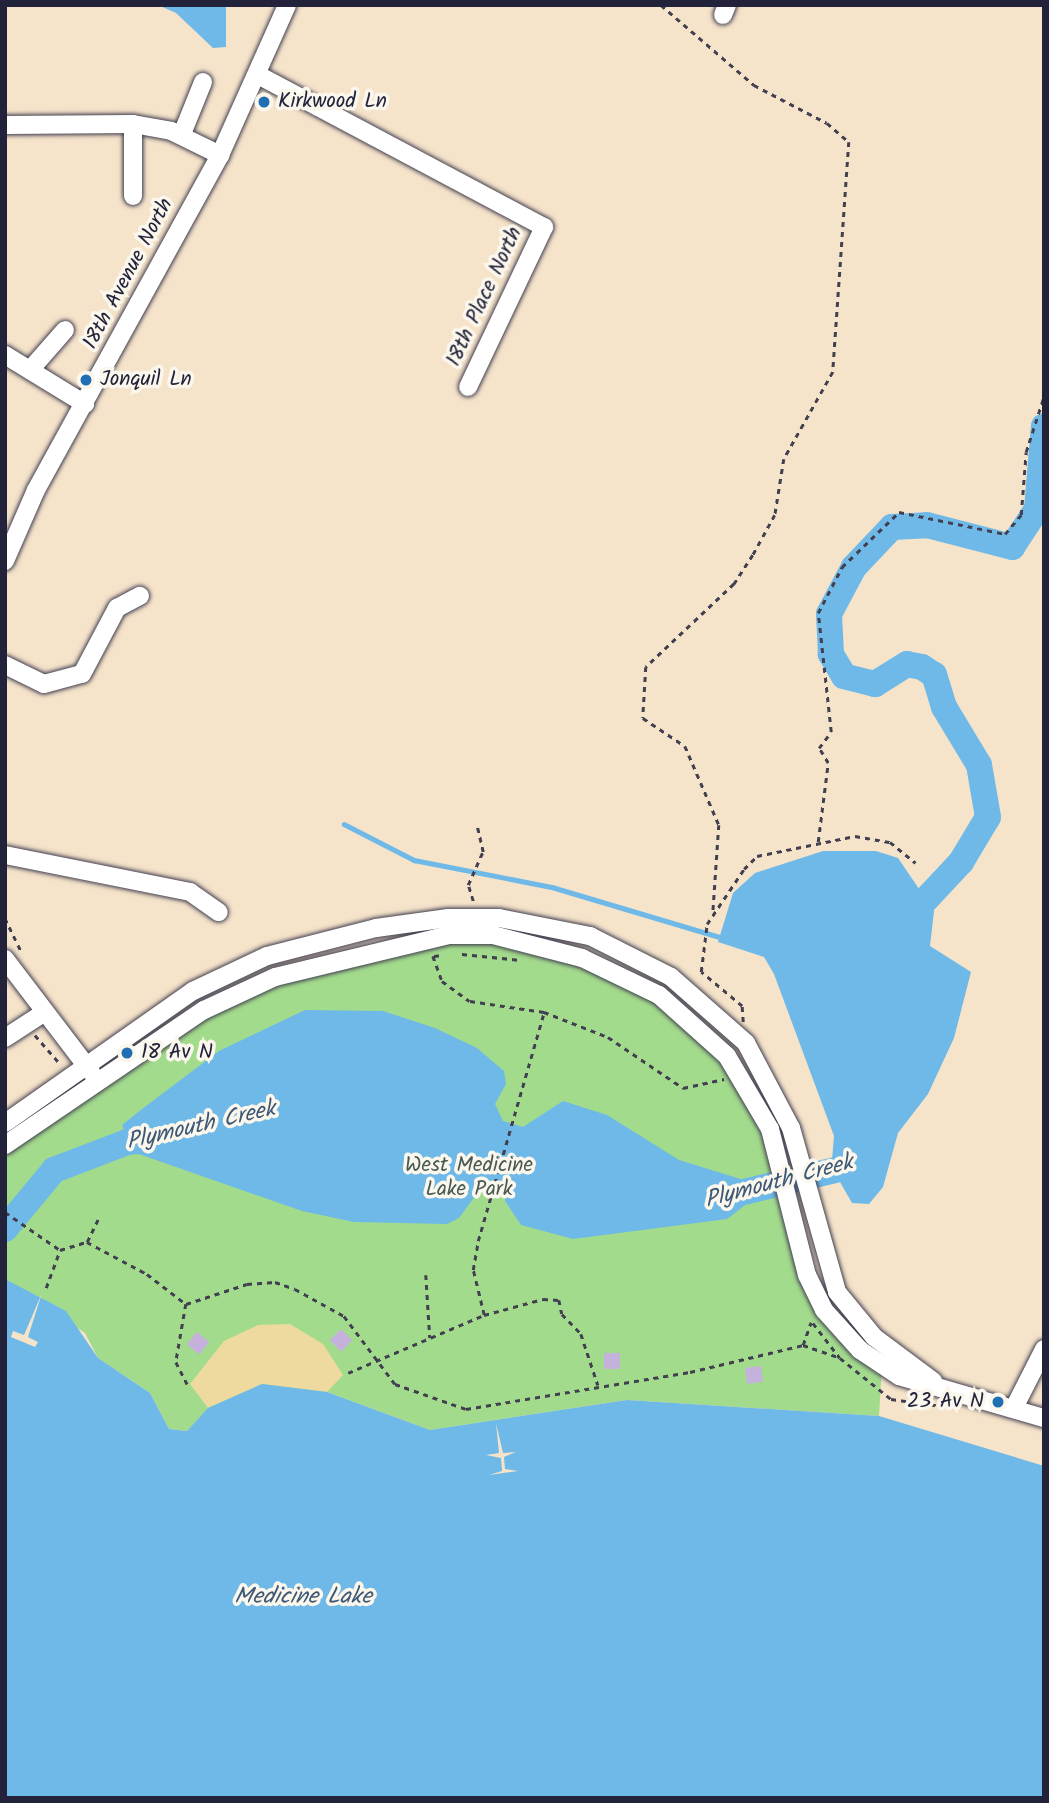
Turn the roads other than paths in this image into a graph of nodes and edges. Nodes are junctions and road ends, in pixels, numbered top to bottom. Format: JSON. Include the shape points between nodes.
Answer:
{"nodes":[{"id":1,"x":287,"y":5,"type":"edge"},
{"id":2,"x":258,"y":75,"type":"junction"},
{"id":3,"x":202,"y":82,"type":"dead end"},
{"id":4,"x":5,"y":124,"type":"edge"},
{"id":5,"x":133,"y":124,"type":"junction"},
{"id":6,"x":182,"y":135,"type":"junction"},
{"id":7,"x":220,"y":155,"type":"junction"},
{"id":8,"x":133,"y":196,"type":"dead end"},
{"id":9,"x":65,"y":330,"type":"dead end"},
{"id":10,"x":5,"y":355,"type":"edge"},
{"id":11,"x":30,"y":370,"type":"junction"},
{"id":12,"x":468,"y":387,"type":"dead end"},
{"id":13,"x":85,"y":404,"type":"junction"},
{"id":14,"x":5,"y":561,"type":"edge"},
{"id":15,"x":141,"y":596,"type":"dead end"},
{"id":16,"x":5,"y":665,"type":"edge"},
{"id":17,"x":5,"y":855,"type":"edge"},
{"id":18,"x":219,"y":912,"type":"dead end"},
{"id":19,"x":5,"y":959,"type":"edge"},
{"id":20,"x":42,"y":1014,"type":"junction"},
{"id":21,"x":5,"y":1038,"type":"edge"},
{"id":22,"x":83,"y":1063,"type":"junction"},
{"id":23,"x":98,"y":1080,"type":"junction"},
{"id":24,"x":5,"y":1123,"type":"edge"},
{"id":25,"x":5,"y":1145,"type":"edge"},
{"id":26,"x":802,"y":1206,"type":"junction"},
{"id":27,"x":1044,"y":1349,"type":"edge"},
{"id":28,"x":1015,"y":1406,"type":"junction"},
{"id":29,"x":1044,"y":1418,"type":"edge"}],
"edges":[{"from":1,"to":2,"type":"street","name":"18th Avenue North"},
{"from":2,"to":7,"type":"street","name":"18th Avenue North"},
{"from":2,"to":12,"type":"street","name":"18th Place North","via":[[544,227]]},
{"from":3,"to":6,"type":"street"},
{"from":4,"to":5,"type":"street"},
{"from":5,"to":6,"type":"street"},
{"from":5,"to":8,"type":"street"},
{"from":6,"to":7,"type":"street"},
{"from":7,"to":13,"type":"street","name":"18th Avenue North"},
{"from":9,"to":11,"type":"street"},
{"from":10,"to":11,"type":"street"},
{"from":11,"to":13,"type":"street"},
{"from":13,"to":14,"type":"street","name":"18th Avenue North","via":[[36,490]]},
{"from":15,"to":16,"type":"street","via":[[117,608],[82,674],[44,684]]},
{"from":17,"to":18,"type":"street","via":[[190,892]]},
{"from":19,"to":20,"type":"street"},
{"from":20,"to":21,"type":"street"},
{"from":20,"to":22,"type":"street"},
{"from":22,"to":23,"type":"street"},
{"from":22,"to":24,"type":"street"},
{"from":22,"to":26,"type":"street","via":[[193,991],[267,956],[376,928],[478,918],[566,931],[621,949],[671,977],[738,1033],[800,1156]]},
{"from":23,"to":25,"type":"street"},
{"from":23,"to":26,"type":"street","via":[[204,1010],[275,977],[447,935],[493,935],[582,958],[659,995],[727,1056]]},
{"from":26,"to":28,"type":"street","via":[[807,1275],[824,1310],[882,1367],[951,1393]]},
{"from":27,"to":28,"type":"street"},
{"from":28,"to":29,"type":"street"}]}
